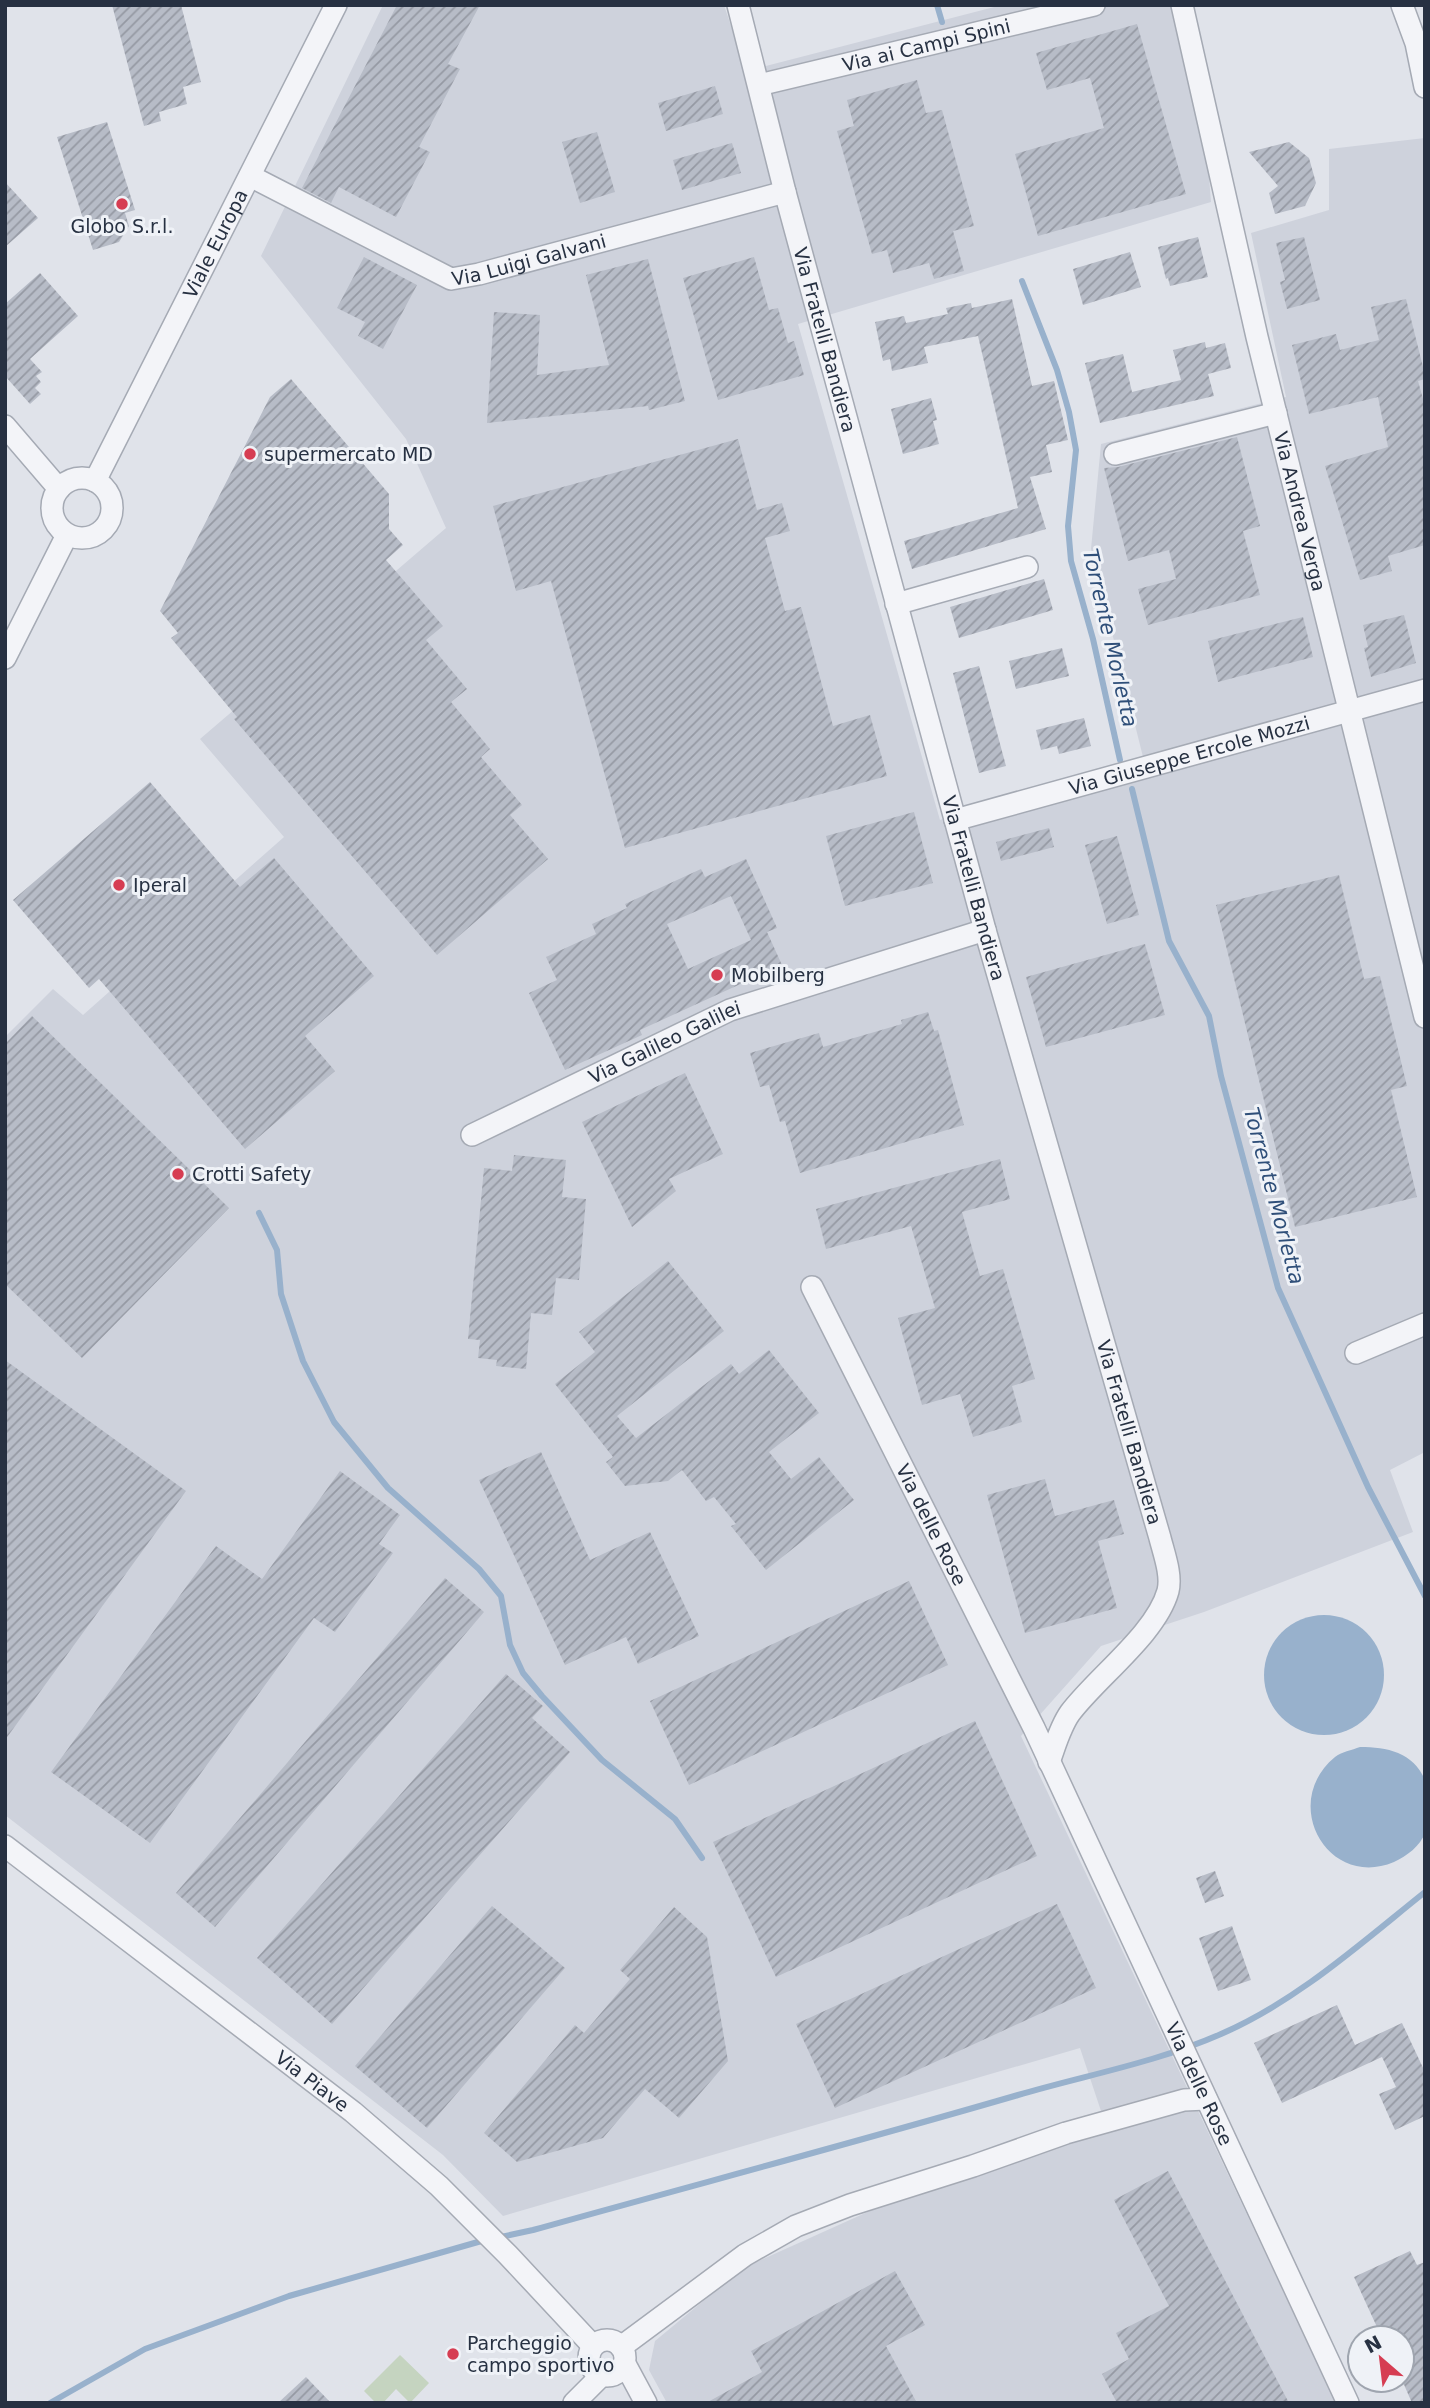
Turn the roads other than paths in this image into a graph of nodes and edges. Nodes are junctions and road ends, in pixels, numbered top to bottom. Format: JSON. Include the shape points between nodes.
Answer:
{"nodes":[{"id":1,"x":337,"y":5,"type":"edge"},
{"id":2,"x":738,"y":5,"type":"edge"},
{"id":3,"x":1094,"y":5,"type":"edge"},
{"id":4,"x":1182,"y":5,"type":"edge"},
{"id":5,"x":1402,"y":5,"type":"edge"},
{"id":6,"x":759,"y":85,"type":"junction"},
{"id":7,"x":1425,"y":87,"type":"edge"},
{"id":8,"x":250,"y":176,"type":"junction"},
{"id":9,"x":785,"y":192,"type":"junction"},
{"id":10,"x":1276,"y":413,"type":"junction"},
{"id":11,"x":5,"y":426,"type":"edge"},
{"id":12,"x":1115,"y":454,"type":"dead end"},
{"id":13,"x":96,"y":481,"type":"junction"},
{"id":14,"x":59,"y":489,"type":"junction"},
{"id":15,"x":67,"y":535,"type":"junction"},
{"id":16,"x":1027,"y":567,"type":"dead end"},
{"id":17,"x":896,"y":604,"type":"junction"},
{"id":18,"x":5,"y":658,"type":"edge"},
{"id":19,"x":1425,"y":690,"type":"edge"},
{"id":20,"x":1349,"y":711,"type":"junction"},
{"id":21,"x":955,"y":820,"type":"junction"},
{"id":22,"x":985,"y":930,"type":"junction"},
{"id":23,"x":1425,"y":1017,"type":"edge"},
{"id":24,"x":472,"y":1135,"type":"dead end"},
{"id":25,"x":812,"y":1287,"type":"dead end"},
{"id":26,"x":1425,"y":1324,"type":"edge"},
{"id":27,"x":1356,"y":1353,"type":"dead end"},
{"id":28,"x":1049,"y":1762,"type":"junction"},
{"id":29,"x":5,"y":1846,"type":"edge"},
{"id":30,"x":1206,"y":2099,"type":"junction"},
{"id":31,"x":593,"y":2346,"type":"junction"},
{"id":32,"x":623,"y":2355,"type":"junction"},
{"id":33,"x":601,"y":2376,"type":"junction"},
{"id":34,"x":574,"y":2403,"type":"edge"},
{"id":35,"x":646,"y":2403,"type":"edge"},
{"id":36,"x":1349,"y":2403,"type":"edge"}],
"edges":[{"from":1,"to":8,"type":"street","name":"Viale Europa"},
{"from":2,"to":6,"type":"street","name":"Via Fratelli Bandiera"},
{"from":3,"to":6,"type":"street","name":"Via ai Campi Spini"},
{"from":4,"to":10,"type":"street","name":"Via Andrea Verga"},
{"from":5,"to":7,"type":"street"},
{"from":6,"to":9,"type":"street","name":"Via Fratelli Bandiera"},
{"from":8,"to":9,"type":"street","name":"Via Luigi Galvani","via":[[451,279]]},
{"from":8,"to":13,"type":"street","name":"Viale Europa"},
{"from":9,"to":17,"type":"street","name":"Via Fratelli Bandiera"},
{"from":10,"to":12,"type":"street"},
{"from":10,"to":20,"type":"street","name":"Via Andrea Verga"},
{"from":11,"to":14,"type":"street"},
{"from":13,"to":14,"type":"street","via":[[76,478]]},
{"from":13,"to":15,"type":"street","via":[[104,487],[112,506],[107,525],[93,536]]},
{"from":14,"to":15,"type":"street","via":[[52,502],[53,517]]},
{"from":15,"to":18,"type":"street"},
{"from":16,"to":17,"type":"street"},
{"from":17,"to":21,"type":"street","name":"Via Fratelli Bandiera"},
{"from":19,"to":20,"type":"street","name":"Via Giuseppe Ercole Mozzi"},
{"from":20,"to":21,"type":"street","name":"Via Giuseppe Ercole Mozzi"},
{"from":20,"to":23,"type":"street","name":"Via Andrea Verga"},
{"from":21,"to":22,"type":"street","name":"Via Fratelli Bandiera"},
{"from":22,"to":24,"type":"street","name":"Via Galileo Galilei","via":[[730,1010]]},
{"from":22,"to":28,"type":"street","name":"Via Fratelli Bandiera","via":[[1169,1577],[1168,1591],[1145,1632],[1068,1716]]},
{"from":25,"to":28,"type":"street","name":"Via delle Rose"},
{"from":26,"to":27,"type":"street"},
{"from":28,"to":30,"type":"street","name":"Via delle Rose"},
{"from":29,"to":31,"type":"street","name":"Via Piave","via":[[353,2112],[439,2186]]},
{"from":30,"to":32,"type":"street","via":[[1184,2100],[1066,2133],[796,2227],[745,2255]]},
{"from":30,"to":36,"type":"street","name":"Via delle Rose"},
{"from":31,"to":32,"type":"street","via":[[605,2340],[617,2343]]},
{"from":31,"to":33,"type":"street","via":[[589,2363]]},
{"from":32,"to":33,"type":"street","via":[[618,2374]]},
{"from":32,"to":35,"type":"street"},
{"from":33,"to":34,"type":"street"}]}
